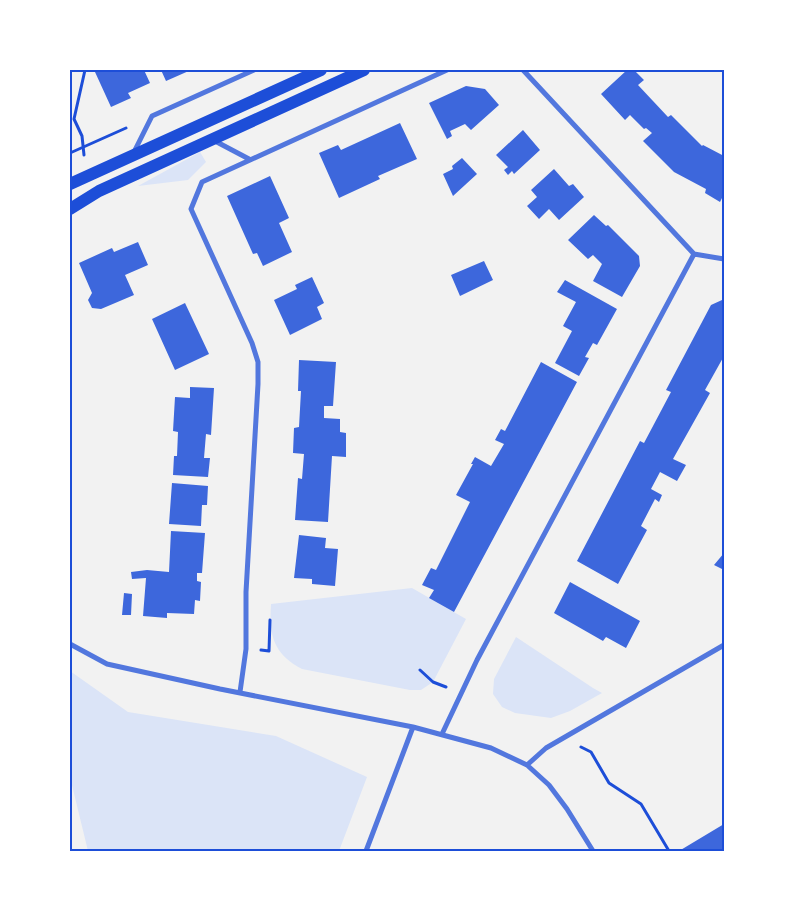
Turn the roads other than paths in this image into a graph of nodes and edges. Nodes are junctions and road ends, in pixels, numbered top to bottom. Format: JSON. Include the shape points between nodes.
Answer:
{"nodes":[{"id":1,"x":254,"y":70,"type":"edge"},
{"id":2,"x":321,"y":70,"type":"edge"},
{"id":3,"x":364,"y":70,"type":"edge"},
{"id":4,"x":447,"y":70,"type":"edge"},
{"id":5,"x":523,"y":70,"type":"edge"},
{"id":6,"x":212,"y":140,"type":"junction"},
{"id":7,"x":133,"y":155,"type":"junction"},
{"id":8,"x":249,"y":159,"type":"junction"},
{"id":9,"x":70,"y":184,"type":"edge"},
{"id":10,"x":70,"y":209,"type":"edge"},
{"id":11,"x":694,"y":254,"type":"junction"},
{"id":12,"x":724,"y":259,"type":"edge"},
{"id":13,"x":70,"y":644,"type":"edge"},
{"id":14,"x":724,"y":645,"type":"edge"},
{"id":15,"x":240,"y":692,"type":"junction"},
{"id":16,"x":413,"y":727,"type":"junction"},
{"id":17,"x":442,"y":734,"type":"junction"},
{"id":18,"x":526,"y":765,"type":"junction"},
{"id":19,"x":366,"y":851,"type":"edge"},
{"id":20,"x":593,"y":851,"type":"edge"}],
"edges":[{"from":1,"to":7,"type":"street","via":[[152,116]]},
{"from":2,"to":7,"type":"main road"},
{"from":3,"to":6,"type":"main road"},
{"from":4,"to":8,"type":"street"},
{"from":5,"to":11,"type":"street"},
{"from":6,"to":8,"type":"street"},
{"from":6,"to":10,"type":"main road","via":[[92,194]]},
{"from":7,"to":9,"type":"main road"},
{"from":8,"to":15,"type":"street","via":[[202,182],[191,209],[258,362],[246,649]]},
{"from":11,"to":12,"type":"street"},
{"from":11,"to":17,"type":"street","via":[[477,660]]},
{"from":13,"to":15,"type":"street","via":[[107,664]]},
{"from":14,"to":18,"type":"street","via":[[546,748]]},
{"from":15,"to":16,"type":"street"},
{"from":16,"to":17,"type":"street"},
{"from":16,"to":19,"type":"street"},
{"from":17,"to":18,"type":"street","via":[[491,748]]},
{"from":18,"to":20,"type":"street","via":[[568,808]]}]}
